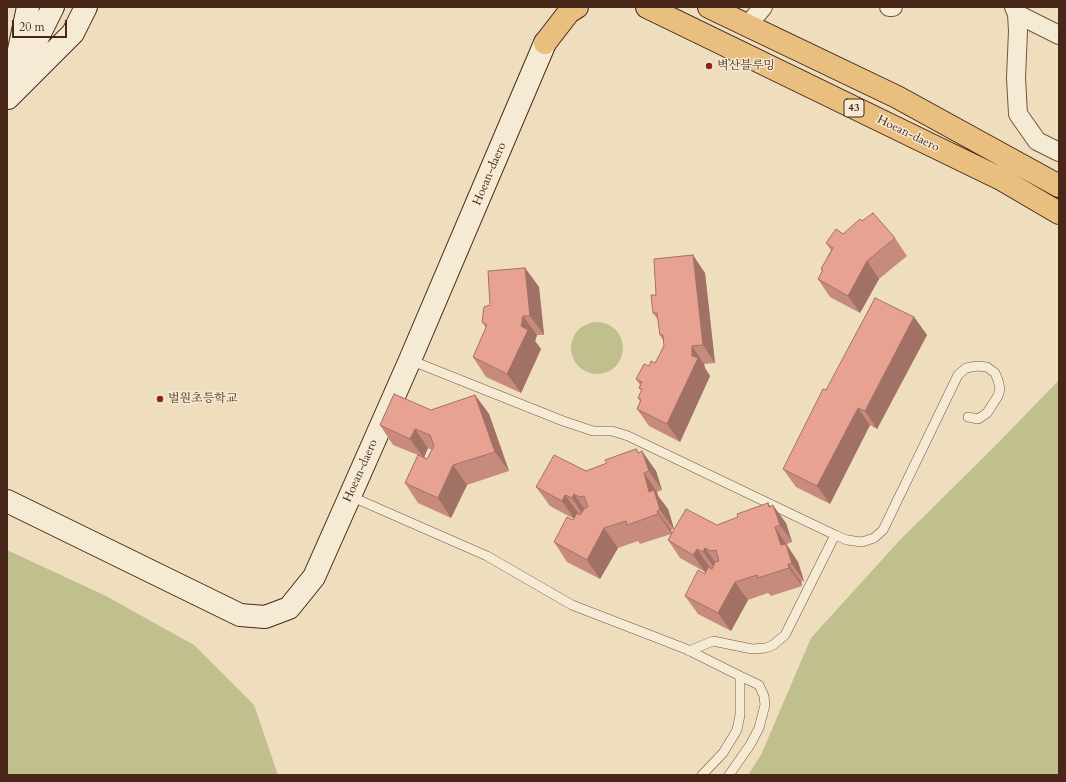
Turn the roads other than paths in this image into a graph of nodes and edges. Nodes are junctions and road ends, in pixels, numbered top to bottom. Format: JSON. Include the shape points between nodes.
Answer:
{"nodes":[{"id":1,"x":28,"y":7,"type":"edge"},
{"id":2,"x":53,"y":7,"type":"edge"},
{"id":3,"x":86,"y":7,"type":"edge"},
{"id":4,"x":551,"y":7,"type":"edge"},
{"id":5,"x":577,"y":7,"type":"edge"},
{"id":6,"x":647,"y":7,"type":"edge"},
{"id":7,"x":709,"y":7,"type":"edge"},
{"id":8,"x":762,"y":7,"type":"edge"},
{"id":9,"x":889,"y":7,"type":"edge"},
{"id":10,"x":893,"y":7,"type":"edge"},
{"id":11,"x":1015,"y":11,"type":"edge"},
{"id":12,"x":747,"y":26,"type":"junction"},
{"id":13,"x":1059,"y":36,"type":"edge"},
{"id":14,"x":545,"y":43,"type":"junction"},
{"id":15,"x":8,"y":100,"type":"edge"},
{"id":16,"x":1059,"y":152,"type":"edge"},
{"id":17,"x":1059,"y":186,"type":"edge"},
{"id":18,"x":1059,"y":212,"type":"edge"},
{"id":19,"x":410,"y":360,"type":"junction"},
{"id":20,"x":968,"y":417,"type":"dead end"},
{"id":21,"x":350,"y":496,"type":"junction"},
{"id":22,"x":7,"y":501,"type":"edge"},
{"id":23,"x":834,"y":535,"type":"junction"},
{"id":24,"x":689,"y":651,"type":"junction"},
{"id":25,"x":740,"y":676,"type":"junction"},
{"id":26,"x":702,"y":775,"type":"edge"},
{"id":27,"x":729,"y":775,"type":"edge"}],
"edges":[{"from":1,"to":15,"type":"street"},
{"from":2,"to":15,"type":"street"},
{"from":3,"to":15,"type":"street","via":[[73,33]]},
{"from":4,"to":14,"type":"main road"},
{"from":5,"to":14,"type":"main road","via":[[568,12]]},
{"from":6,"to":18,"type":"main road","name":"Hoean-daero","number":"43","via":[[994,176]]},
{"from":7,"to":12,"type":"main road","number":"43"},
{"from":8,"to":12,"type":"street"},
{"from":9,"to":10,"type":"street"},
{"from":11,"to":13,"type":"street"},
{"from":11,"to":16,"type":"street","via":[[1018,114],[1037,140]]},
{"from":12,"to":17,"type":"main road","number":"43","via":[[897,97]]},
{"from":14,"to":19,"type":"street","name":"Hoean-daero"},
{"from":19,"to":21,"type":"street","name":"Hoean-daero"},
{"from":19,"to":23,"type":"lane","via":[[563,421],[593,431],[612,431],[628,436]]},
{"from":20,"to":23,"type":"lane","via":[[978,419],[987,413],[998,396],[998,380],[995,373],[987,367],[966,368],[958,375],[883,530],[874,538],[862,542]]},
{"from":21,"to":22,"type":"street","name":"Hoean-daero","via":[[314,577],[289,608],[265,617],[240,615]]},
{"from":21,"to":24,"type":"lane","via":[[487,556],[572,605]]},
{"from":23,"to":24,"type":"lane","via":[[785,635],[773,645],[752,649],[712,641]]},
{"from":24,"to":25,"type":"lane"},
{"from":25,"to":26,"type":"lane","via":[[740,715],[737,730],[723,753]]},
{"from":25,"to":27,"type":"lane","via":[[759,685],[765,705],[759,728]]}]}
